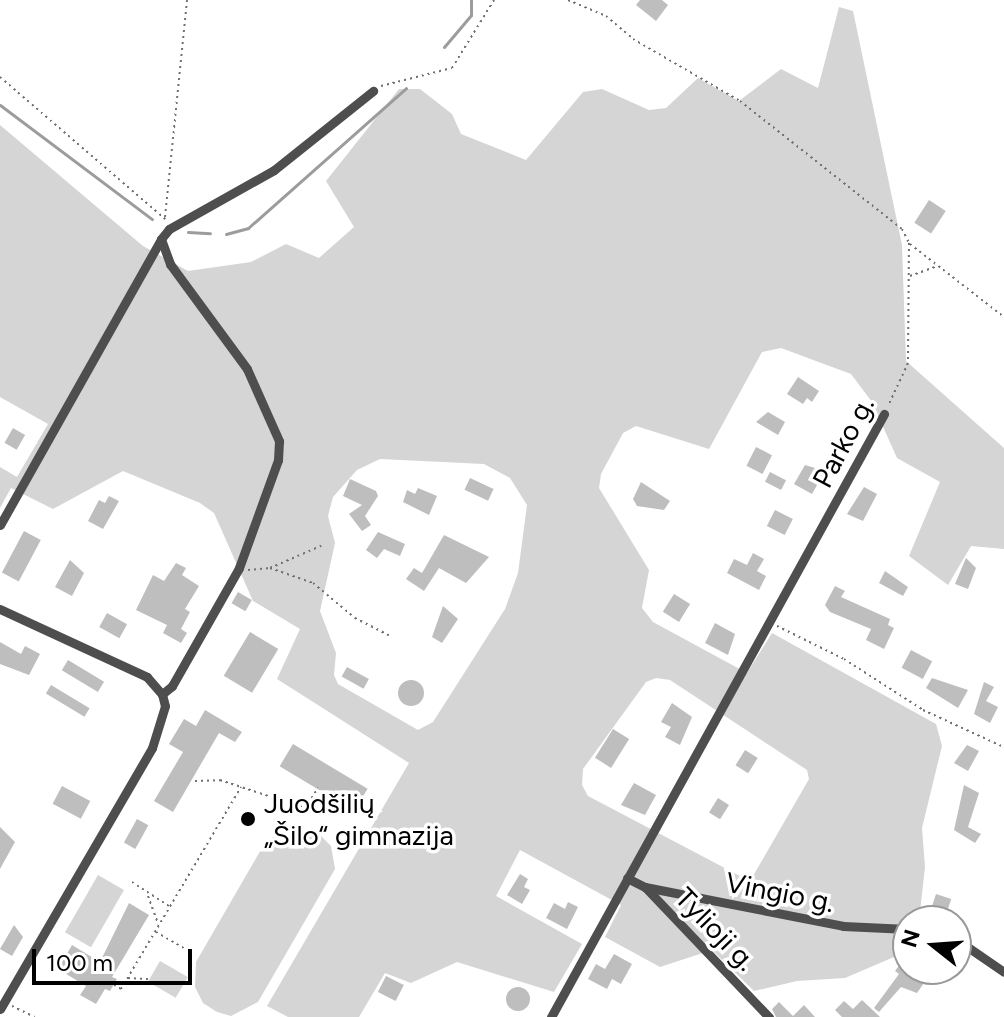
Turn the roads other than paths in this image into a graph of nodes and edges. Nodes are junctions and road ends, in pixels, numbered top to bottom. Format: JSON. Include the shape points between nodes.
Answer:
{"nodes":[{"id":1,"x":373,"y":91,"type":"road end"},
{"id":2,"x":161,"y":239,"type":"junction"},
{"id":3,"x":884,"y":414,"type":"road end"},
{"id":4,"x":0,"y":525,"type":"edge"},
{"id":5,"x":0,"y":609,"type":"edge"},
{"id":6,"x":162,"y":694,"type":"junction"},
{"id":7,"x":627,"y":878,"type":"junction"},
{"id":8,"x":645,"y":887,"type":"junction"},
{"id":9,"x":892,"y":928,"type":"edge"},
{"id":10,"x":972,"y":950,"type":"edge"},
{"id":11,"x":1004,"y":972,"type":"edge"},
{"id":12,"x":2,"y":1006,"type":"edge"},
{"id":13,"x":551,"y":1017,"type":"edge"},
{"id":14,"x":769,"y":1017,"type":"edge"}],
"edges":[{"from":1,"to":2,"type":"street","via":[[274,170],[169,229]]},
{"from":2,"to":4,"type":"street"},
{"from":2,"to":6,"type":"street","via":[[170,264],[247,369],[279,441],[278,460],[239,568],[172,686]]},
{"from":3,"to":7,"type":"street","name":"Parko g."},
{"from":5,"to":6,"type":"street","via":[[131,669]]},
{"from":6,"to":12,"type":"street","via":[[164,719],[152,748]]},
{"from":7,"to":8,"type":"street","name":"Tylioji g."},
{"from":7,"to":13,"type":"street","name":"Parko g."},
{"from":8,"to":9,"type":"street","name":"Vingio g.","via":[[843,926]]},
{"from":8,"to":14,"type":"street","name":"Tylioji g."},
{"from":10,"to":11,"type":"street"}]}
